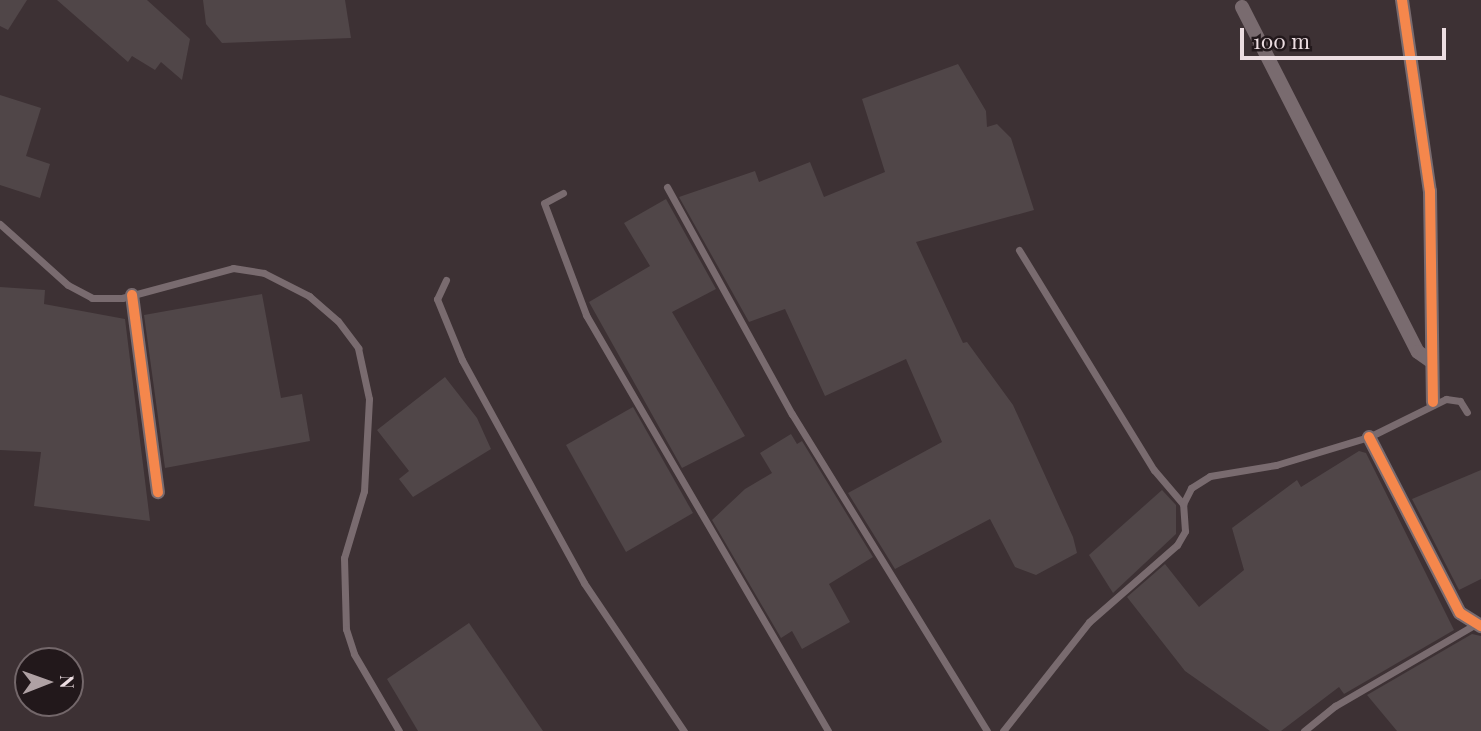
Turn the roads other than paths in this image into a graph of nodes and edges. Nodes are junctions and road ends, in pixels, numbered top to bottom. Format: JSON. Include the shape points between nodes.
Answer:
{"nodes":[{"id":1,"x":1402,"y":0,"type":"edge"},
{"id":2,"x":1242,"y":7,"type":"dead end"},
{"id":3,"x":667,"y":187,"type":"dead end"},
{"id":4,"x":563,"y":193,"type":"dead end"},
{"id":5,"x":0,"y":224,"type":"edge"},
{"id":6,"x":1019,"y":250,"type":"dead end"},
{"id":7,"x":446,"y":280,"type":"dead end"},
{"id":8,"x":132,"y":295,"type":"junction"},
{"id":9,"x":1431,"y":361,"type":"junction"},
{"id":10,"x":1433,"y":402,"type":"junction"},
{"id":11,"x":1467,"y":412,"type":"dead end"},
{"id":12,"x":1369,"y":437,"type":"junction"},
{"id":13,"x":158,"y":492,"type":"dead end"},
{"id":14,"x":1183,"y":504,"type":"junction"},
{"id":15,"x":1477,"y":625,"type":"edge"},
{"id":16,"x":399,"y":731,"type":"edge"},
{"id":17,"x":684,"y":731,"type":"edge"},
{"id":18,"x":828,"y":731,"type":"edge"},
{"id":19,"x":987,"y":731,"type":"edge"},
{"id":20,"x":1003,"y":731,"type":"edge"},
{"id":21,"x":1304,"y":731,"type":"edge"}],
"edges":[{"from":1,"to":9,"type":"street","via":[[1430,191]]},
{"from":2,"to":9,"type":"street","via":[[1418,352]]},
{"from":3,"to":19,"type":"lane","via":[[792,414]]},
{"from":4,"to":18,"type":"lane","via":[[544,203],[586,315]]},
{"from":5,"to":8,"type":"lane","via":[[68,285],[92,298]]},
{"from":6,"to":14,"type":"lane","via":[[1154,470]]},
{"from":7,"to":17,"type":"lane","via":[[438,299],[468,370],[579,573]]},
{"from":8,"to":13,"type":"street"},
{"from":8,"to":16,"type":"lane","via":[[208,272],[233,268],[264,273],[309,296],[358,348],[369,398],[364,491],[344,558],[346,629],[354,654]]},
{"from":9,"to":10,"type":"street"},
{"from":10,"to":11,"type":"lane","via":[[1460,401]]},
{"from":10,"to":12,"type":"lane"},
{"from":12,"to":14,"type":"lane","via":[[1276,465],[1210,476],[1191,488]]},
{"from":12,"to":15,"type":"street","via":[[1460,613]]},
{"from":14,"to":20,"type":"lane","via":[[1185,531],[1177,545],[1089,622]]},
{"from":15,"to":21,"type":"lane","via":[[1335,706]]}]}
